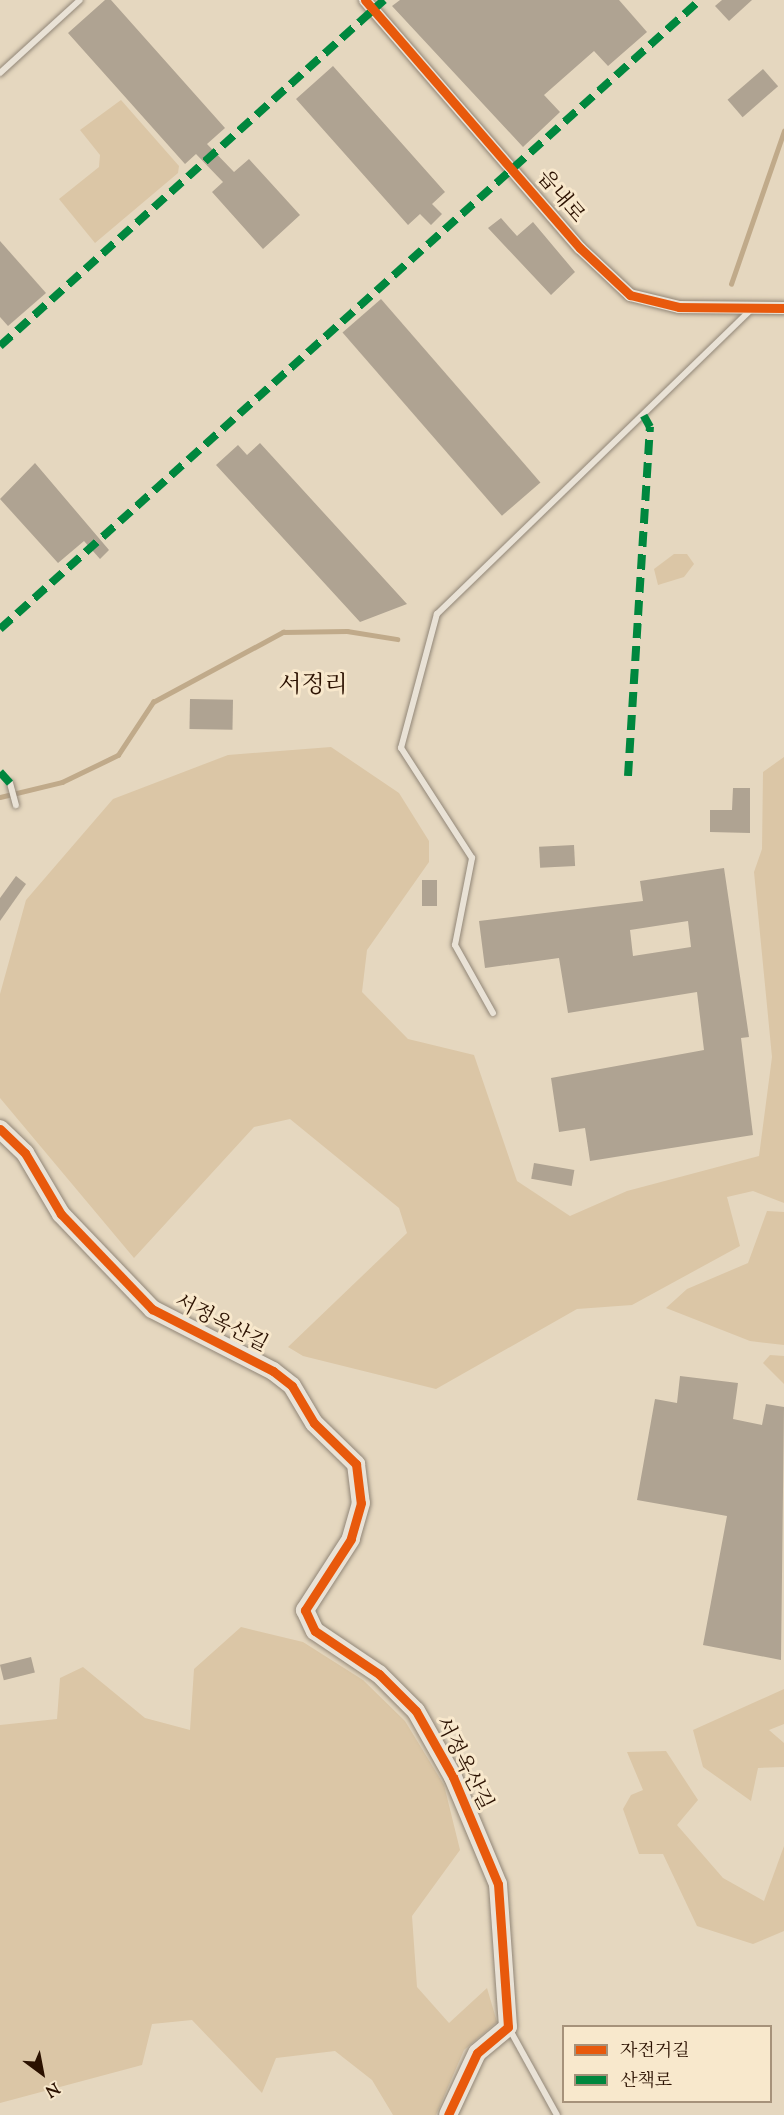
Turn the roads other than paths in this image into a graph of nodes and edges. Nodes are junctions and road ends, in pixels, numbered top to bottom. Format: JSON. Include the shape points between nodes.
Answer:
{"nodes":[{"id":1,"x":80,"y":0,"type":"edge"},
{"id":2,"x":365,"y":0,"type":"edge"},
{"id":3,"x":0,"y":73,"type":"edge"},
{"id":4,"x":753,"y":308,"type":"junction"},
{"id":5,"x":784,"y":309,"type":"edge"},
{"id":6,"x":10,"y":783,"type":"dead end"},
{"id":7,"x":16,"y":805,"type":"dead end"},
{"id":8,"x":493,"y":1013,"type":"dead end"},
{"id":9,"x":0,"y":1129,"type":"edge"},
{"id":10,"x":508,"y":2027,"type":"junction"},
{"id":11,"x":448,"y":2115,"type":"edge"},
{"id":12,"x":557,"y":2115,"type":"edge"}],
"edges":[{"from":1,"to":3,"type":"lane"},
{"from":2,"to":4,"type":"street","name":"읍내로","via":[[580,248],[630,295],[679,307]]},
{"from":4,"to":5,"type":"street","name":"읍내로"},
{"from":4,"to":8,"type":"lane","via":[[437,614],[401,748],[472,858],[455,945]]},
{"from":6,"to":7,"type":"lane"},
{"from":9,"to":10,"type":"street","name":"서정옥산길","via":[[25,1153],[61,1214],[152,1309],[273,1371],[292,1386],[314,1423],[356,1464],[361,1503],[351,1539],[305,1610],[315,1630],[379,1674],[416,1711],[453,1777],[498,1884]]},
{"from":10,"to":11,"type":"street","via":[[477,2053]]},
{"from":10,"to":12,"type":"lane"}]}
